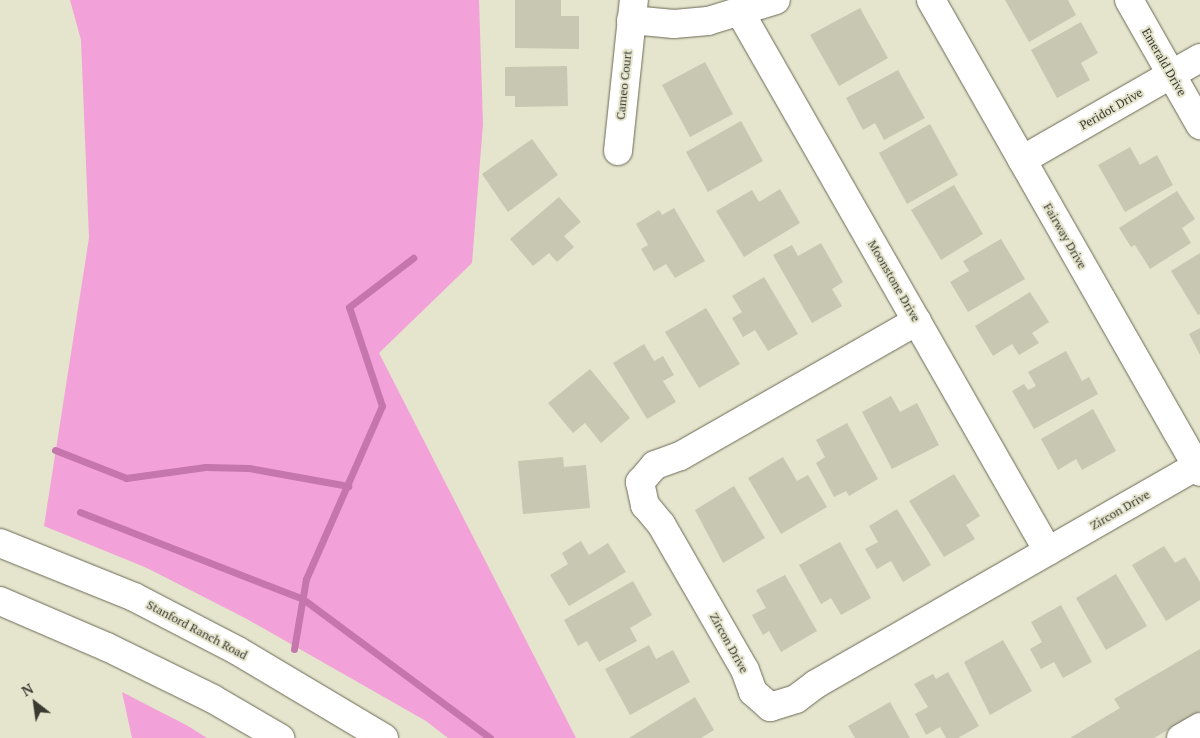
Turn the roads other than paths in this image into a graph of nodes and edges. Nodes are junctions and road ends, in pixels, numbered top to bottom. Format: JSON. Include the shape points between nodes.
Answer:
{"nodes":[{"id":1,"x":776,"y":0,"type":"edge"},
{"id":2,"x":930,"y":0,"type":"edge"},
{"id":3,"x":1129,"y":0,"type":"edge"},
{"id":4,"x":632,"y":10,"type":"edge"},
{"id":5,"x":740,"y":12,"type":"junction"},
{"id":6,"x":1200,"y":58,"type":"edge"},
{"id":7,"x":1171,"y":74,"type":"junction"},
{"id":8,"x":1200,"y":125,"type":"edge"},
{"id":9,"x":618,"y":151,"type":"dead end"},
{"id":10,"x":1022,"y":160,"type":"junction"},
{"id":11,"x":917,"y":321,"type":"junction"},
{"id":12,"x":1198,"y":469,"type":"edge"},
{"id":13,"x":0,"y":543,"type":"edge"},
{"id":14,"x":1048,"y":551,"type":"junction"},
{"id":15,"x":0,"y":601,"type":"edge"},
{"id":16,"x":1200,"y":727,"type":"edge"},
{"id":17,"x":280,"y":738,"type":"edge"},
{"id":18,"x":384,"y":738,"type":"edge"},
{"id":19,"x":1181,"y":738,"type":"edge"}],
"edges":[{"from":1,"to":5,"type":"street"},
{"from":2,"to":10,"type":"street","name":"Fairway Drive"},
{"from":3,"to":7,"type":"street","name":"Emerald Drive"},
{"from":4,"to":5,"type":"street","via":[[674,24],[708,21]]},
{"from":4,"to":9,"type":"street","name":"Cameo Court"},
{"from":5,"to":11,"type":"street","name":"Moonstone Drive"},
{"from":6,"to":7,"type":"street","name":"Peridot Drive"},
{"from":7,"to":8,"type":"street","name":"Emerald Drive"},
{"from":7,"to":10,"type":"street","name":"Peridot Drive"},
{"from":10,"to":12,"type":"street","name":"Fairway Drive"},
{"from":11,"to":14,"type":"street","name":"Moonstone Drive"},
{"from":11,"to":14,"type":"street","name":"Zircon Drive","via":[[680,456],[655,465],[640,482],[644,505],[661,524],[745,670],[753,692],[770,707],[796,699],[816,684]]},
{"from":12,"to":14,"type":"street","name":"Zircon Drive"},
{"from":13,"to":18,"type":"street","name":"Stanford Ranch Road","via":[[134,597],[238,651]]},
{"from":15,"to":17,"type":"street","via":[[213,699]]},
{"from":16,"to":19,"type":"street"}]}
